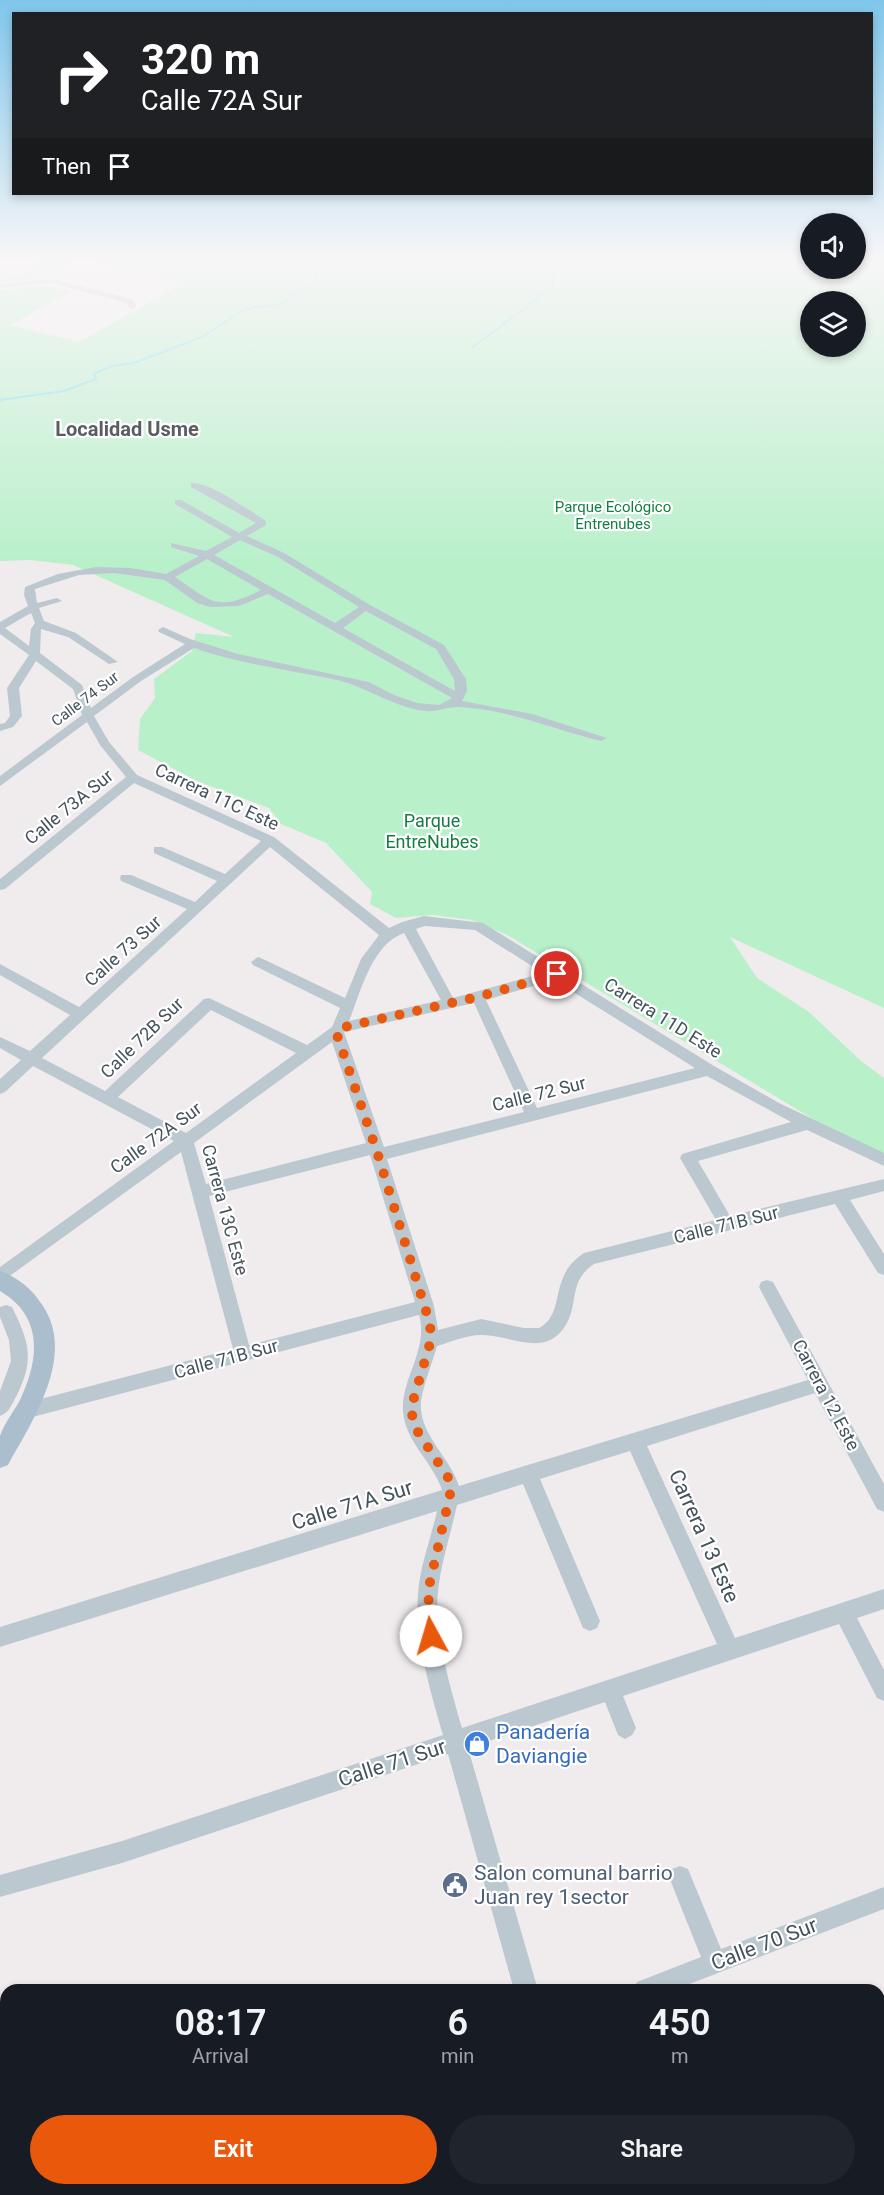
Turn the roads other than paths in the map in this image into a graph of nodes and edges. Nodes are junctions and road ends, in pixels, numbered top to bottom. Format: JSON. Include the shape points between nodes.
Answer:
{"nodes":[{"id":1,"x":194,"y":485,"type":"dead end"},
{"id":2,"x":178,"y":502,"type":"dead end"},
{"id":3,"x":240,"y":537,"type":"junction"},
{"id":4,"x":174,"y":545,"type":"dead end"},
{"id":5,"x":207,"y":555,"type":"junction"},
{"id":6,"x":168,"y":577,"type":"junction"},
{"id":7,"x":268,"y":591,"type":"junction"},
{"id":8,"x":57,"y":601,"type":"dead end"},
{"id":9,"x":33,"y":607,"type":"junction"},
{"id":10,"x":366,"y":607,"type":"junction"},
{"id":11,"x":39,"y":623,"type":"junction"},
{"id":12,"x":0,"y":627,"type":"edge"},
{"id":13,"x":337,"y":627,"type":"junction"},
{"id":14,"x":163,"y":630,"type":"dead end"},
{"id":15,"x":190,"y":646,"type":"junction"},
{"id":16,"x":34,"y":656,"type":"junction"},
{"id":17,"x":113,"y":662,"type":"dead end"},
{"id":18,"x":455,"y":700,"type":"junction"},
{"id":19,"x":88,"y":715,"type":"junction"},
{"id":20,"x":0,"y":728,"type":"edge"},
{"id":21,"x":601,"y":738,"type":"dead end"},
{"id":22,"x":133,"y":778,"type":"junction"},
{"id":23,"x":0,"y":782,"type":"edge"},
{"id":24,"x":270,"y":840,"type":"junction"},
{"id":25,"x":158,"y":850,"type":"dead end"},
{"id":26,"x":126,"y":878,"type":"dead end"},
{"id":27,"x":228,"y":881,"type":"junction"},
{"id":28,"x":0,"y":886,"type":"edge"},
{"id":29,"x":197,"y":909,"type":"junction"},
{"id":30,"x":407,"y":925,"type":"junction"},
{"id":31,"x":387,"y":934,"type":"junction"},
{"id":32,"x":258,"y":962,"type":"dead end"},
{"id":33,"x":0,"y":969,"type":"edge"},
{"id":34,"x":557,"y":974,"type":"junction"},
{"id":35,"x":478,"y":997,"type":"junction"},
{"id":36,"x":449,"y":1003,"type":"junction"},
{"id":37,"x":347,"y":1005,"type":"junction"},
{"id":38,"x":79,"y":1014,"type":"junction"},
{"id":39,"x":338,"y":1030,"type":"junction"},
{"id":40,"x":0,"y":1042,"type":"edge"},
{"id":41,"x":308,"y":1052,"type":"junction"},
{"id":42,"x":32,"y":1059,"type":"junction"},
{"id":43,"x":709,"y":1070,"type":"junction"},
{"id":44,"x":0,"y":1088,"type":"edge"},
{"id":45,"x":107,"y":1098,"type":"junction"},
{"id":46,"x":533,"y":1115,"type":"junction"},
{"id":47,"x":809,"y":1123,"type":"junction"},
{"id":48,"x":186,"y":1140,"type":"junction"},
{"id":49,"x":377,"y":1151,"type":"junction"},
{"id":50,"x":884,"y":1160,"type":"edge"},
{"id":51,"x":884,"y":1185,"type":"edge"},
{"id":52,"x":199,"y":1192,"type":"junction"},
{"id":53,"x":839,"y":1196,"type":"junction"},
{"id":54,"x":727,"y":1225,"type":"junction"},
{"id":55,"x":884,"y":1268,"type":"edge"},
{"id":56,"x":0,"y":1278,"type":"edge"},
{"id":57,"x":767,"y":1287,"type":"dead end"},
{"id":58,"x":26,"y":1298,"type":"junction"},
{"id":59,"x":426,"y":1306,"type":"junction"},
{"id":60,"x":3,"y":1315,"type":"edge"},
{"id":61,"x":431,"y":1340,"type":"junction"},
{"id":62,"x":243,"y":1354,"type":"junction"},
{"id":63,"x":820,"y":1384,"type":"junction"},
{"id":64,"x":0,"y":1408,"type":"edge"},
{"id":65,"x":26,"y":1411,"type":"junction"},
{"id":66,"x":635,"y":1441,"type":"junction"},
{"id":67,"x":0,"y":1458,"type":"edge"},
{"id":68,"x":528,"y":1474,"type":"junction"},
{"id":69,"x":451,"y":1498,"type":"junction"},
{"id":70,"x":884,"y":1503,"type":"edge"},
{"id":71,"x":884,"y":1599,"type":"edge"},
{"id":72,"x":844,"y":1613,"type":"junction"},
{"id":73,"x":590,"y":1621,"type":"dead end"},
{"id":74,"x":0,"y":1637,"type":"edge"},
{"id":75,"x":730,"y":1651,"type":"junction"},
{"id":76,"x":611,"y":1690,"type":"junction"},
{"id":77,"x":884,"y":1691,"type":"edge"},
{"id":78,"x":625,"y":1728,"type":"dead end"},
{"id":79,"x":456,"y":1742,"type":"junction"},
{"id":80,"x":680,"y":1877,"type":"dead end"},
{"id":81,"x":0,"y":1886,"type":"edge"},
{"id":82,"x":884,"y":1898,"type":"edge"},
{"id":83,"x":715,"y":1964,"type":"junction"},
{"id":84,"x":524,"y":1984,"type":"edge"},
{"id":85,"x":661,"y":1984,"type":"edge"}],
"edges":[{"from":1,"to":3,"type":"street","via":[[263,523]]},
{"from":2,"to":3,"type":"street"},
{"from":3,"to":5,"type":"street"},
{"from":3,"to":10,"type":"street","via":[[281,555]]},
{"from":4,"to":5,"type":"street"},
{"from":5,"to":6,"type":"street"},
{"from":5,"to":7,"type":"street"},
{"from":6,"to":7,"type":"street","via":[[200,602],[212,605],[232,605]]},
{"from":6,"to":9,"type":"street","via":[[118,570],[60,574],[30,587],[28,595]]},
{"from":7,"to":13,"type":"street"},
{"from":8,"to":9,"type":"street"},
{"from":9,"to":11,"type":"street"},
{"from":9,"to":12,"type":"street"},
{"from":10,"to":13,"type":"street"},
{"from":10,"to":18,"type":"street","via":[[440,647],[460,679],[461,691]]},
{"from":11,"to":16,"type":"street"},
{"from":11,"to":17,"type":"street","via":[[72,635]]},
{"from":12,"to":16,"type":"street","name":"Carrera 11C Este"},
{"from":13,"to":18,"type":"street"},
{"from":14,"to":15,"type":"street"},
{"from":15,"to":18,"type":"street","via":[[206,647],[256,663],[319,672],[368,685],[414,705],[434,709]]},
{"from":15,"to":19,"type":"street","name":"Calle 74 Sur","via":[[137,678]]},
{"from":16,"to":19,"type":"street","name":"Carrera 11C Este","via":[[78,687]]},
{"from":16,"to":20,"type":"street","via":[[13,688],[16,716]]},
{"from":18,"to":21,"type":"street"},
{"from":19,"to":22,"type":"street","name":"Carrera 11C Este","via":[[104,743]]},
{"from":19,"to":23,"type":"street","name":"Calle 74 Sur"},
{"from":22,"to":24,"type":"street","name":"Carrera 11C Este"},
{"from":22,"to":28,"type":"street","name":"Calle 73A Sur"},
{"from":24,"to":27,"type":"street","name":"Calle 73 Sur"},
{"from":24,"to":31,"type":"street","name":"Carrera 11C Este"},
{"from":25,"to":27,"type":"street"},
{"from":26,"to":29,"type":"street"},
{"from":27,"to":29,"type":"street","name":"Calle 73 Sur"},
{"from":29,"to":38,"type":"street","name":"Calle 73 Sur"},
{"from":30,"to":31,"type":"street","name":"Carrera 11D Este"},
{"from":30,"to":34,"type":"street","name":"Carrera 11D Este","via":[[424,921],[478,926]]},
{"from":30,"to":36,"type":"street"},
{"from":31,"to":37,"type":"street","via":[[368,959]]},
{"from":32,"to":37,"type":"street"},
{"from":33,"to":38,"type":"street"},
{"from":34,"to":35,"type":"street","name":"Calle 72A Sur"},
{"from":34,"to":43,"type":"street","name":"Carrera 11D Este"},
{"from":35,"to":36,"type":"street","name":"Calle 72A Sur"},
{"from":35,"to":46,"type":"street"},
{"from":36,"to":39,"type":"street","name":"Calle 72A Sur"},
{"from":37,"to":39,"type":"street"},
{"from":38,"to":42,"type":"street","name":"Calle 73 Sur"},
{"from":39,"to":41,"type":"street","name":"Calle 72A Sur"},
{"from":39,"to":49,"type":"street"},
{"from":40,"to":42,"type":"street","name":"Carrera 13C Este"},
{"from":41,"to":45,"type":"street","name":"Calle 72B Sur","via":[[211,1003]]},
{"from":41,"to":48,"type":"street","name":"Calle 72A Sur"},
{"from":42,"to":44,"type":"street","name":"Calle 73 Sur"},
{"from":42,"to":45,"type":"street","name":"Carrera 13C Este"},
{"from":43,"to":46,"type":"street","name":"Calle 72 Sur"},
{"from":43,"to":47,"type":"street","name":"Carrera 11D Este"},
{"from":45,"to":48,"type":"street","name":"Carrera 13C Este"},
{"from":46,"to":49,"type":"street","name":"Calle 72 Sur"},
{"from":47,"to":50,"type":"street","name":"Carrera 11D Este"},
{"from":47,"to":54,"type":"street","via":[[688,1158]]},
{"from":48,"to":52,"type":"street","name":"Carrera 13C Este"},
{"from":48,"to":56,"type":"street","name":"Calle 72A Sur"},
{"from":49,"to":52,"type":"street","name":"Calle 72 Sur"},
{"from":49,"to":59,"type":"street"},
{"from":51,"to":53,"type":"street","name":"Calle 71B Sur"},
{"from":52,"to":62,"type":"street","name":"Carrera 13C Este"},
{"from":53,"to":54,"type":"street","name":"Calle 71B Sur"},
{"from":53,"to":55,"type":"street"},
{"from":54,"to":61,"type":"street","name":"Calle 71B Sur","via":[[578,1264],[571,1271],[563,1311],[546,1333],[525,1335],[482,1327]]},
{"from":56,"to":58,"type":"main road"},
{"from":57,"to":63,"type":"street","name":"Carrera 12 Este"},
{"from":58,"to":60,"type":"street"},
{"from":58,"to":65,"type":"main road","via":[[38,1314],[44,1351],[41,1373]]},
{"from":59,"to":61,"type":"street"},
{"from":59,"to":62,"type":"street","name":"Calle 71B Sur"},
{"from":60,"to":64,"type":"street","via":[[21,1341],[21,1359],[16,1379]]},
{"from":61,"to":69,"type":"street","via":[[411,1408],[418,1434],[449,1479]]},
{"from":62,"to":65,"type":"street","name":"Calle 71B Sur"},
{"from":63,"to":66,"type":"street","name":"Calle 71A Sur"},
{"from":63,"to":70,"type":"street","name":"Carrera 12 Este"},
{"from":65,"to":67,"type":"main road"},
{"from":66,"to":68,"type":"street","name":"Calle 71A Sur"},
{"from":66,"to":75,"type":"street","name":"Carrera 13 Este"},
{"from":68,"to":69,"type":"street","name":"Calle 71A Sur"},
{"from":68,"to":73,"type":"street"},
{"from":69,"to":74,"type":"street","name":"Calle 71A Sur"},
{"from":69,"to":79,"type":"street","via":[[428,1591],[428,1618],[441,1690]]},
{"from":71,"to":72,"type":"street","name":"Calle 71 Sur"},
{"from":72,"to":75,"type":"street","name":"Calle 71 Sur"},
{"from":72,"to":77,"type":"street"},
{"from":75,"to":76,"type":"street","name":"Calle 71 Sur"},
{"from":76,"to":78,"type":"street"},
{"from":76,"to":79,"type":"street","name":"Calle 71 Sur"},
{"from":79,"to":81,"type":"street","name":"Calle 71 Sur","via":[[122,1852]]},
{"from":79,"to":84,"type":"street"},
{"from":80,"to":83,"type":"street"},
{"from":82,"to":83,"type":"street","name":"Calle 70 Sur"},
{"from":83,"to":85,"type":"street","name":"Calle 70 Sur"}]}
